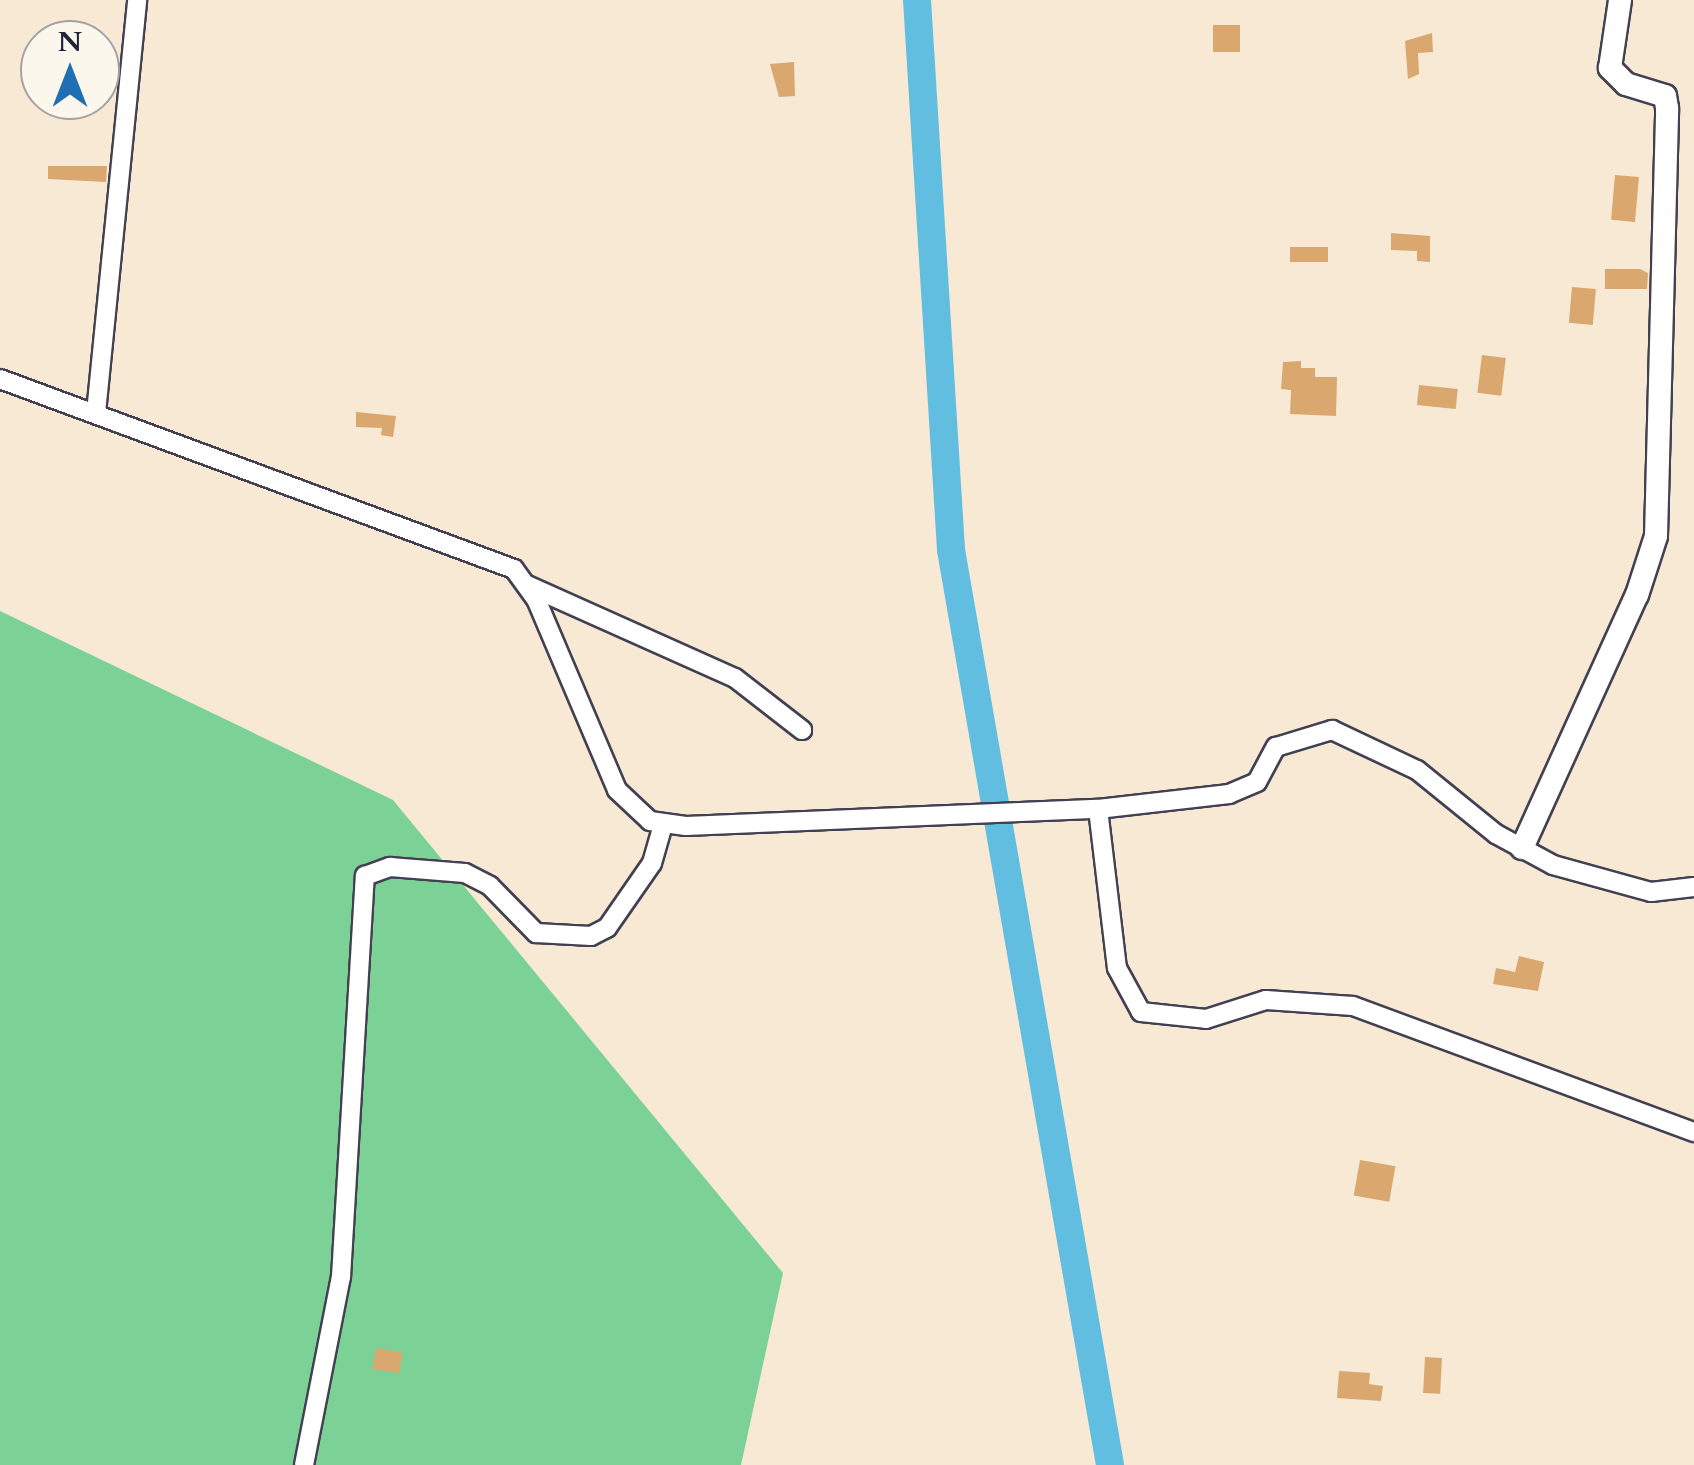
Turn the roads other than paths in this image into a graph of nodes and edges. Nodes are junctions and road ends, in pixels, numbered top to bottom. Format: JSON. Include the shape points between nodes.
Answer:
{"nodes":[{"id":1,"x":138,"y":0,"type":"edge"},
{"id":2,"x":1620,"y":0,"type":"edge"},
{"id":3,"x":0,"y":379,"type":"edge"},
{"id":4,"x":96,"y":413,"type":"junction"},
{"id":5,"x":526,"y":585,"type":"junction"},
{"id":6,"x":802,"y":730,"type":"dead end"},
{"id":7,"x":1097,"y":810,"type":"junction"},
{"id":8,"x":663,"y":825,"type":"junction"},
{"id":9,"x":1522,"y":848,"type":"junction"},
{"id":10,"x":1694,"y":887,"type":"edge"},
{"id":11,"x":1694,"y":1132,"type":"edge"},
{"id":12,"x":304,"y":1465,"type":"edge"}],
"edges":[{"from":1,"to":4,"type":"street"},
{"from":2,"to":9,"type":"street","via":[[1610,68],[1626,84],[1665,96],[1668,108],[1656,536],[1637,595]]},
{"from":3,"to":4,"type":"street"},
{"from":4,"to":5,"type":"street","via":[[203,459],[482,552],[514,569]]},
{"from":5,"to":6,"type":"street","via":[[735,678]]},
{"from":5,"to":8,"type":"street","via":[[617,790],[640,816]]},
{"from":7,"to":8,"type":"street"},
{"from":7,"to":9,"type":"street","via":[[1229,794],[1257,782],[1276,748],[1332,730],[1417,770]]},
{"from":7,"to":11,"type":"street","via":[[1117,968],[1141,1012],[1206,1018],[1266,1000],[1353,1006]]},
{"from":8,"to":12,"type":"street","via":[[652,863],[606,928],[591,936],[536,934],[490,886],[464,873],[390,867],[365,876],[341,1278]]},
{"from":9,"to":10,"type":"street","via":[[1605,884],[1651,892]]}]}
